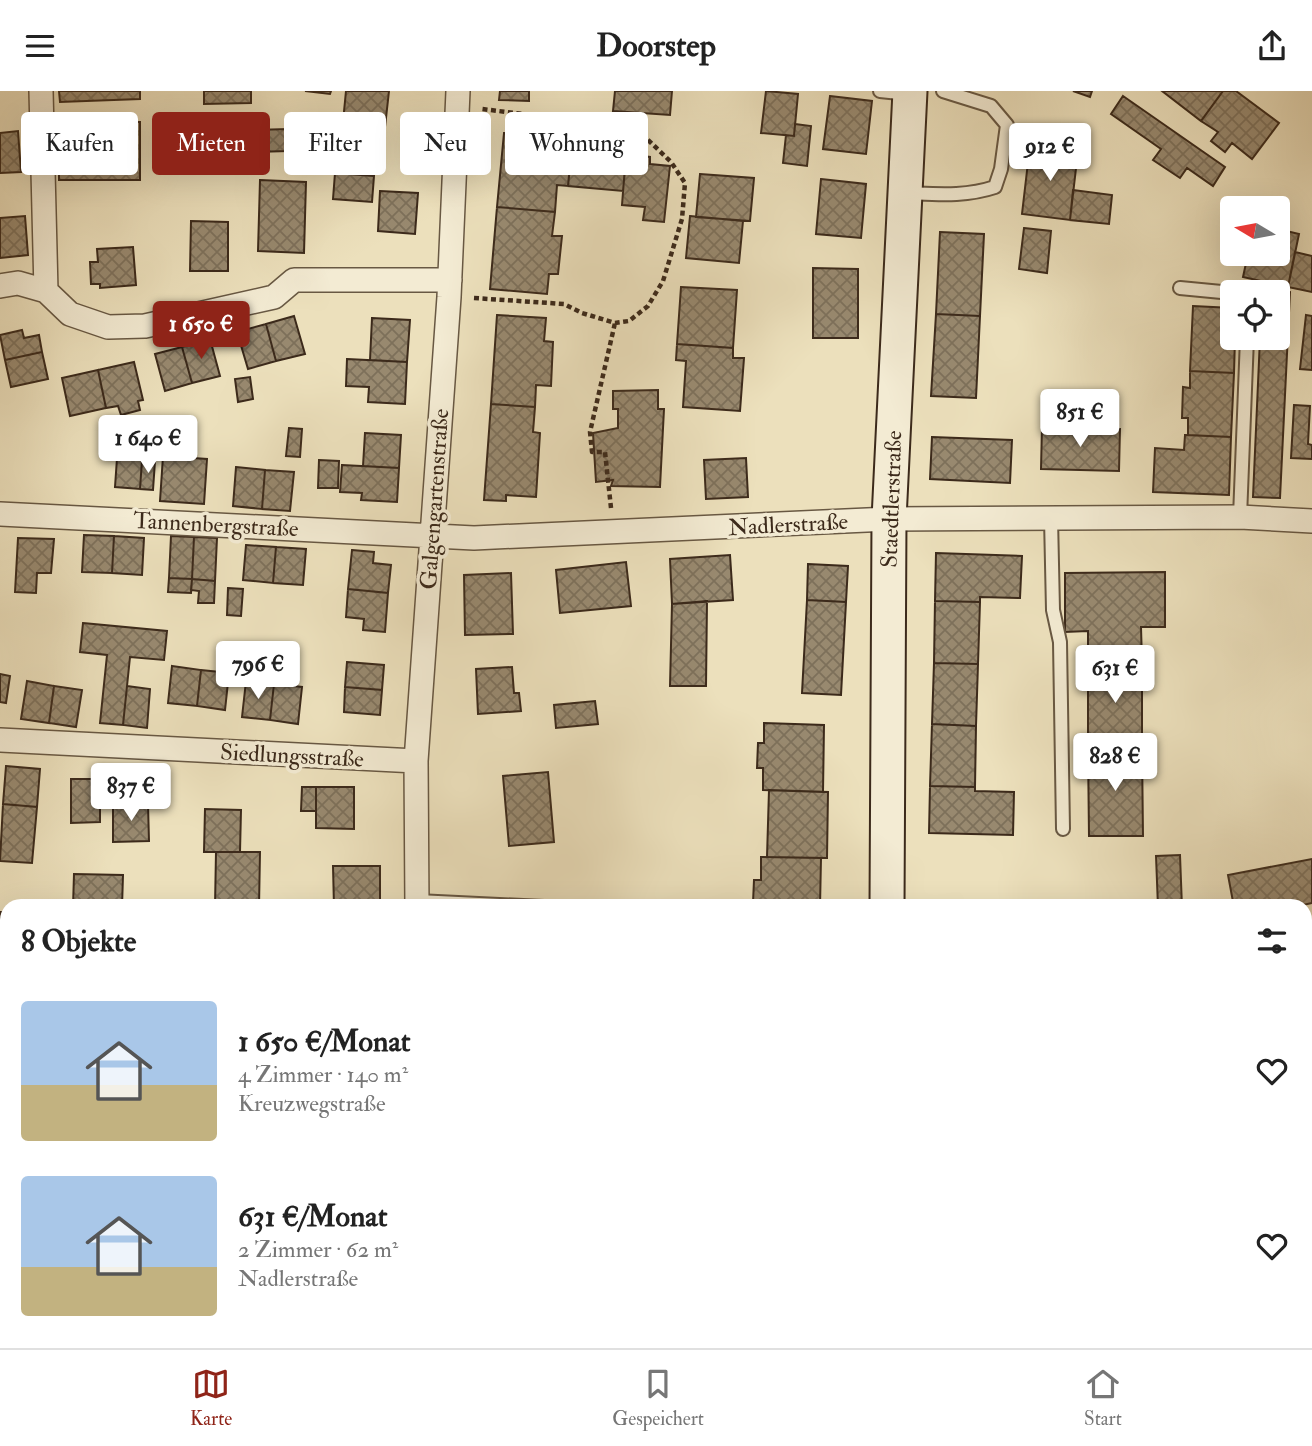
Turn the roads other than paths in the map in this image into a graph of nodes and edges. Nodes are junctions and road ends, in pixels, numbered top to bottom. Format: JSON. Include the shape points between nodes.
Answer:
{"nodes":[{"id":1,"x":41,"y":91,"type":"edge"},
{"id":2,"x":943,"y":91,"type":"edge"},
{"id":3,"x":900,"y":92,"type":"edge"},
{"id":4,"x":457,"y":98,"type":"edge"},
{"id":5,"x":905,"y":193,"type":"junction"},
{"id":6,"x":0,"y":286,"type":"edge"},
{"id":7,"x":449,"y":288,"type":"junction"},
{"id":8,"x":1181,"y":288,"type":"dead end"},
{"id":9,"x":46,"y":291,"type":"junction"},
{"id":10,"x":1220,"y":292,"type":"edge"},
{"id":11,"x":1247,"y":350,"type":"edge"},
{"id":12,"x":0,"y":514,"type":"edge"},
{"id":13,"x":1240,"y":517,"type":"junction"},
{"id":14,"x":1051,"y":518,"type":"junction"},
{"id":15,"x":889,"y":519,"type":"junction"},
{"id":16,"x":1312,"y":521,"type":"edge"},
{"id":17,"x":432,"y":534,"type":"junction"},
{"id":18,"x":0,"y":740,"type":"edge"},
{"id":19,"x":416,"y":761,"type":"junction"},
{"id":20,"x":1063,"y":828,"type":"dead end"},
{"id":21,"x":417,"y":899,"type":"edge"},
{"id":22,"x":887,"y":899,"type":"edge"}],
"edges":[{"from":1,"to":9,"type":"street"},
{"from":2,"to":5,"type":"lane","via":[[991,106],[1007,125],[995,187],[947,195]]},
{"from":3,"to":5,"type":"main road","name":"Staedtlerstraße"},
{"from":4,"to":7,"type":"street","name":"Galgengartenstraße"},
{"from":5,"to":15,"type":"main road","name":"Staedtlerstraße"},
{"from":6,"to":9,"type":"street","via":[[18,283]]},
{"from":7,"to":9,"type":"street","via":[[294,279],[274,297],[145,326],[108,327],[71,314]]},
{"from":7,"to":17,"type":"street","name":"Galgengartenstraße"},
{"from":8,"to":10,"type":"lane"},
{"from":11,"to":13,"type":"lane"},
{"from":12,"to":17,"type":"street","name":"Tannenbergstraße"},
{"from":13,"to":14,"type":"street","name":"Nadlerstraße"},
{"from":13,"to":16,"type":"street","name":"Nadlerstraße"},
{"from":14,"to":15,"type":"street","name":"Nadlerstraße"},
{"from":14,"to":20,"type":"lane","via":[[1053,610],[1060,642]]},
{"from":15,"to":17,"type":"street","name":"Nadlerstraße","via":[[474,538]]},
{"from":15,"to":22,"type":"main road","name":"Staedtlerstraße"},
{"from":17,"to":19,"type":"street","name":"Galgengartenstraße"},
{"from":18,"to":19,"type":"street","name":"Siedlungsstraße"},
{"from":19,"to":21,"type":"street","name":"Galgengartenstraße"}]}
